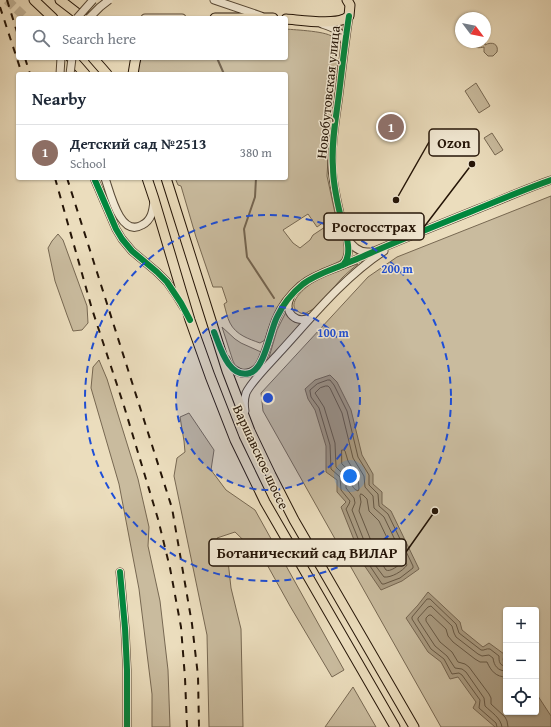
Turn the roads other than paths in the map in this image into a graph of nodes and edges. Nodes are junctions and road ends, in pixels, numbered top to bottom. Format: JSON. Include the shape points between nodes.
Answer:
{"nodes":[{"id":1,"x":34,"y":0,"type":"edge"},
{"id":2,"x":60,"y":0,"type":"edge"},
{"id":3,"x":93,"y":0,"type":"edge"},
{"id":4,"x":109,"y":0,"type":"edge"},
{"id":5,"x":214,"y":0,"type":"edge"},
{"id":6,"x":349,"y":2,"type":"edge"},
{"id":7,"x":51,"y":16,"type":"edge"},
{"id":8,"x":79,"y":16,"type":"edge"},
{"id":9,"x":85,"y":16,"type":"edge"},
{"id":10,"x":92,"y":16,"type":"edge"},
{"id":11,"x":264,"y":16,"type":"edge"},
{"id":12,"x":349,"y":16,"type":"junction"},
{"id":13,"x":288,"y":19,"type":"edge"},
{"id":14,"x":317,"y":22,"type":"junction"},
{"id":15,"x":345,"y":43,"type":"junction"},
{"id":16,"x":61,"y":60,"type":"edge"},
{"id":17,"x":71,"y":60,"type":"edge"},
{"id":18,"x":73,"y":60,"type":"edge"},
{"id":19,"x":95,"y":60,"type":"edge"},
{"id":20,"x":136,"y":60,"type":"edge"},
{"id":21,"x":60,"y":72,"type":"edge"},
{"id":22,"x":70,"y":72,"type":"edge"},
{"id":23,"x":84,"y":72,"type":"edge"},
{"id":24,"x":105,"y":72,"type":"edge"},
{"id":25,"x":133,"y":72,"type":"edge"},
{"id":26,"x":95,"y":180,"type":"edge"},
{"id":27,"x":106,"y":180,"type":"edge"},
{"id":28,"x":148,"y":180,"type":"edge"},
{"id":29,"x":167,"y":180,"type":"edge"},
{"id":30,"x":551,"y":180,"type":"edge"},
{"id":31,"x":154,"y":199,"type":"junction"},
{"id":32,"x":347,"y":238,"type":"junction"},
{"id":33,"x":348,"y":247,"type":"junction"},
{"id":34,"x":373,"y":255,"type":"junction"},
{"id":35,"x":358,"y":258,"type":"junction"},
{"id":36,"x":343,"y":265,"type":"junction"},
{"id":37,"x":295,"y":292,"type":"junction"},
{"id":38,"x":312,"y":317,"type":"junction"},
{"id":39,"x":190,"y":320,"type":"junction"},
{"id":40,"x":214,"y":332,"type":"junction"},
{"id":41,"x":250,"y":431,"type":"junction"},
{"id":42,"x":120,"y":572,"type":"dead end"},
{"id":43,"x":127,"y":727,"type":"edge"},
{"id":44,"x":395,"y":727,"type":"edge"},
{"id":45,"x":414,"y":727,"type":"edge"}],
"edges":[{"from":1,"to":7,"type":"main road"},
{"from":2,"to":9,"type":"main road"},
{"from":3,"to":8,"type":"street","bridge":true},
{"from":4,"to":10,"type":"street","bridge":true},
{"from":5,"to":11,"type":"street"},
{"from":6,"to":12,"type":"main road","name":"Новобутовская улица"},
{"from":12,"to":14,"type":"main road","via":[[337,21]]},
{"from":12,"to":15,"type":"street","name":"Новобутовская улица"},
{"from":13,"to":14,"type":"main road"},
{"from":14,"to":15,"type":"street","via":[[336,28]]},
{"from":15,"to":32,"type":"street","name":"Новобутовская улица","via":[[332,166]]},
{"from":16,"to":21,"type":"street"},
{"from":17,"to":22,"type":"street","bridge":true},
{"from":18,"to":23,"type":"main road"},
{"from":19,"to":24,"type":"main road"},
{"from":20,"to":25,"type":"main road"},
{"from":26,"to":39,"type":"street","via":[[122,239],[167,282]]},
{"from":27,"to":31,"type":"street","via":[[120,218],[131,227],[142,226],[147,221],[153,211]]},
{"from":28,"to":31,"type":"main road","name":"Варшавское шоссе"},
{"from":29,"to":40,"type":"main road","name":"Варшавское шоссе"},
{"from":30,"to":34,"type":"street","via":[[403,239]]},
{"from":31,"to":39,"type":"main road","name":"Варшавское шоссе"},
{"from":32,"to":33,"type":"street","name":"Новобутовская улица"},
{"from":32,"to":34,"type":"street","via":[[358,250]]},
{"from":33,"to":35,"type":"street"},
{"from":33,"to":36,"type":"street","name":"Новобутовская улица","via":[[347,259]]},
{"from":34,"to":35,"type":"street"},
{"from":34,"to":38,"type":"street"},
{"from":35,"to":36,"type":"street"},
{"from":36,"to":37,"type":"street","via":[[320,273]]},
{"from":37,"to":38,"type":"street","via":[[288,301],[290,313],[295,318],[303,320]]},
{"from":37,"to":40,"type":"street","via":[[277,317],[262,361],[254,371],[241,373],[234,370],[227,362]]},
{"from":38,"to":41,"type":"street","via":[[248,389],[244,405]]},
{"from":39,"to":44,"type":"main road","name":"Варшавское шоссе","via":[[227,420],[255,483]]},
{"from":40,"to":41,"type":"main road","name":"Варшавское шоссе"},
{"from":41,"to":45,"type":"main road","name":"Варшавское шоссе","via":[[294,520]]},
{"from":42,"to":43,"type":"street","via":[[127,663]]}]}
